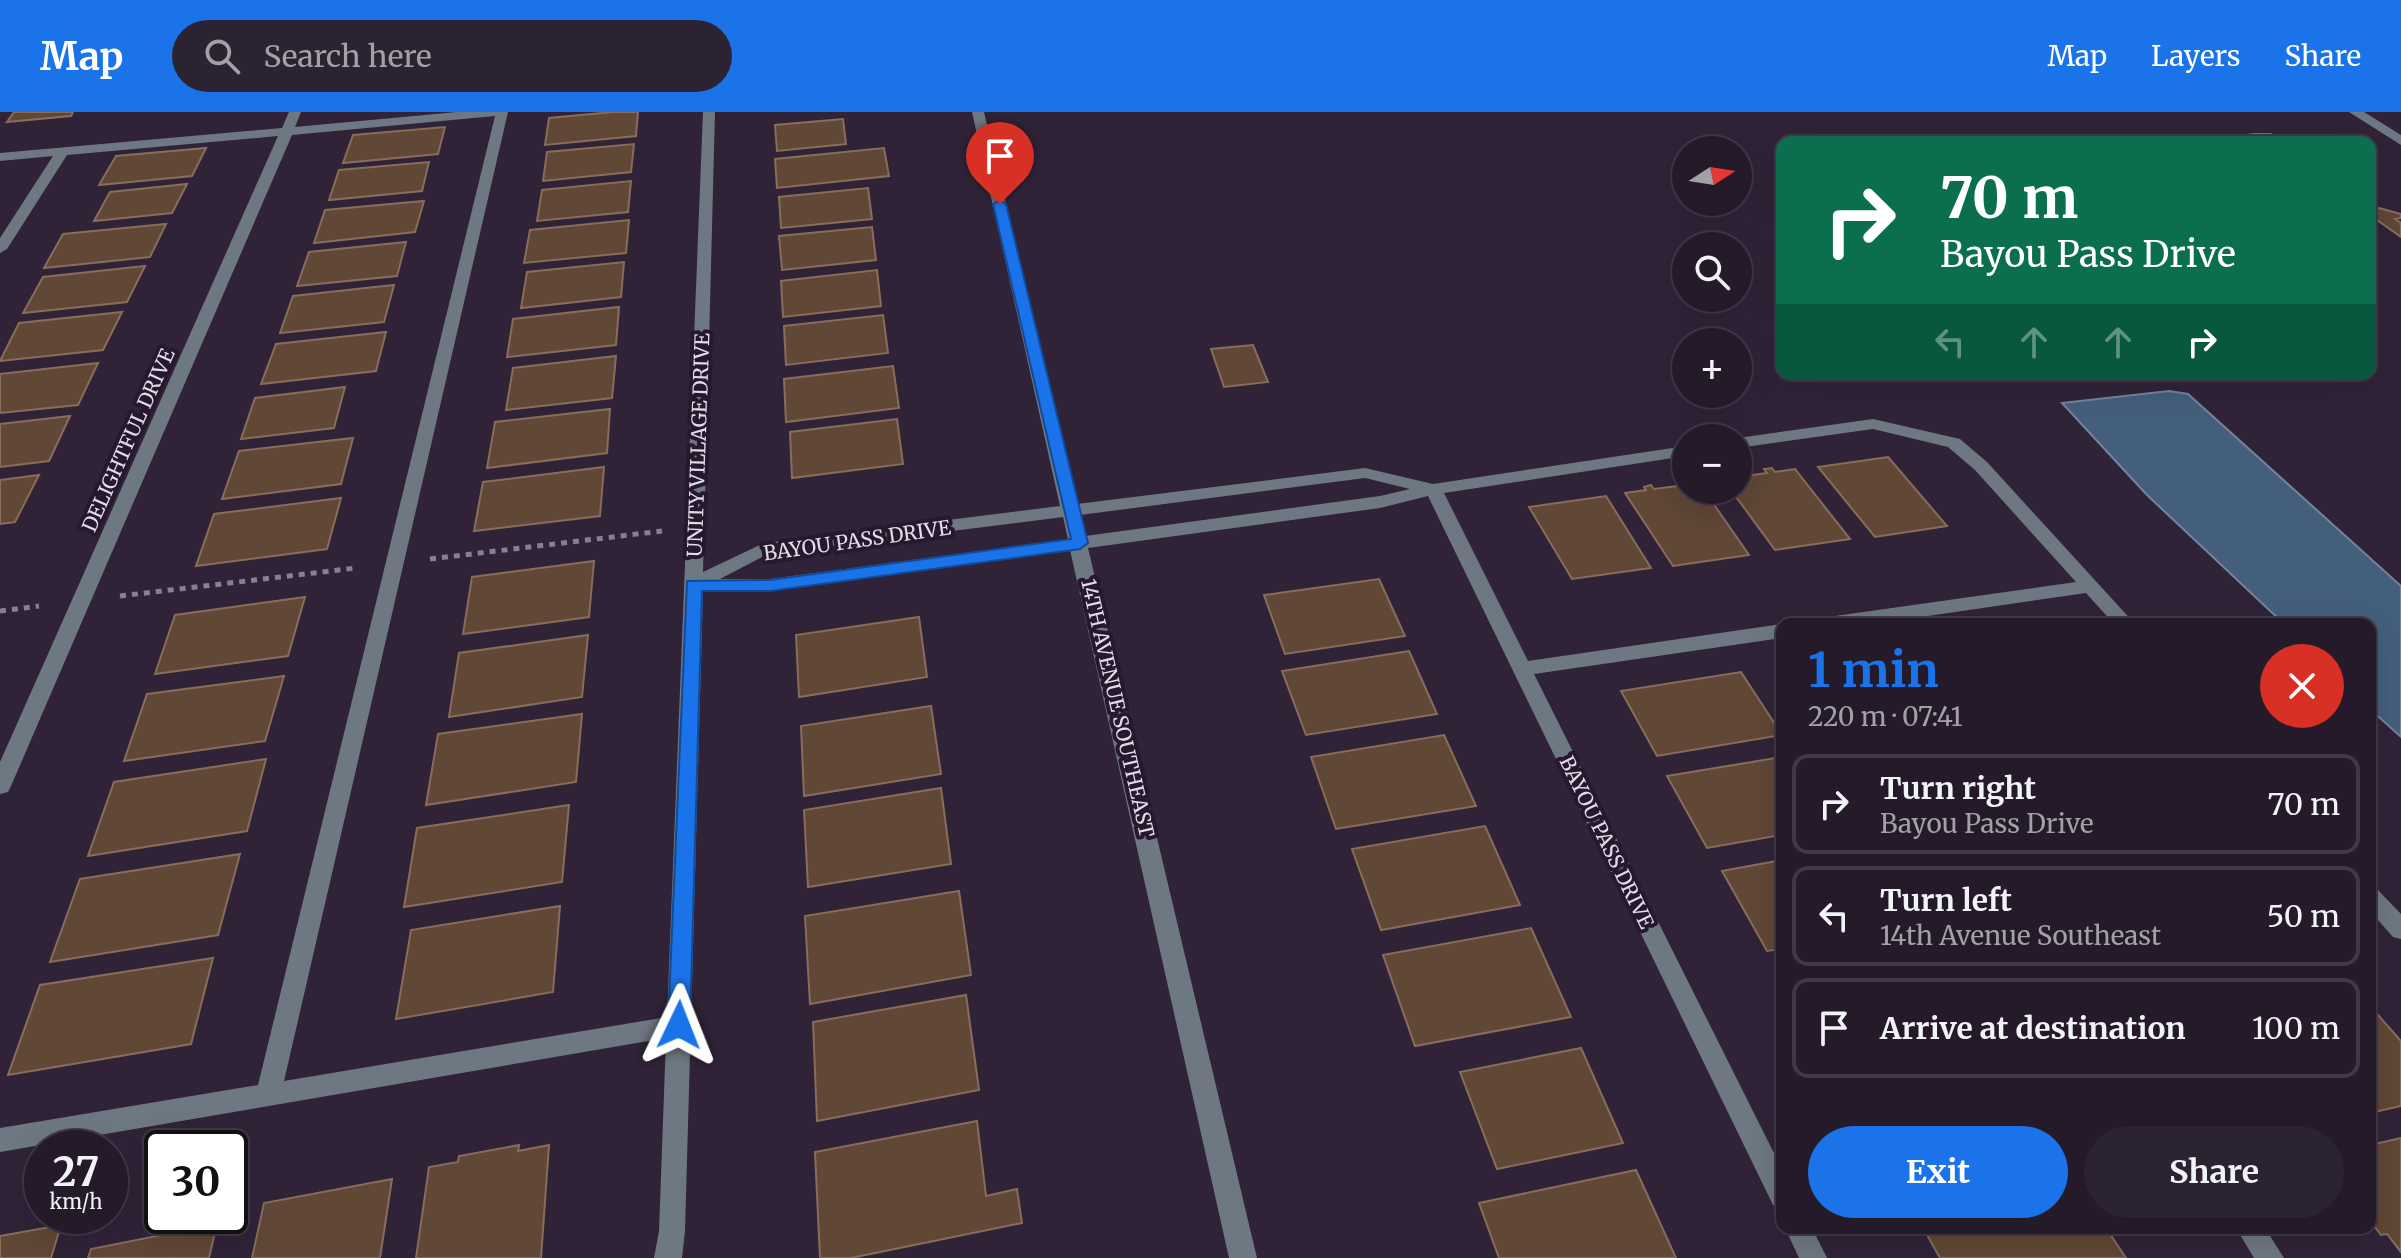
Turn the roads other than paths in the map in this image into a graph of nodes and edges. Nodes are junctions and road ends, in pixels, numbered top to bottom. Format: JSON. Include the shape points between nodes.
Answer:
{"nodes":[{"id":1,"x":295,"y":112,"type":"edge"},
{"id":2,"x":501,"y":112,"type":"edge"},
{"id":3,"x":709,"y":112,"type":"edge"},
{"id":4,"x":978,"y":112,"type":"edge"},
{"id":5,"x":2355,"y":112,"type":"edge"},
{"id":6,"x":287,"y":131,"type":"junction"},
{"id":7,"x":2401,"y":141,"type":"edge"},
{"id":8,"x":62,"y":152,"type":"junction"},
{"id":9,"x":0,"y":157,"type":"edge"},
{"id":10,"x":0,"y":249,"type":"edge"},
{"id":11,"x":1752,"y":441,"type":"edge"},
{"id":12,"x":1672,"y":453,"type":"edge"},
{"id":13,"x":1433,"y":489,"type":"junction"},
{"id":14,"x":1072,"y":511,"type":"junction"},
{"id":15,"x":1080,"y":543,"type":"junction"},
{"id":16,"x":693,"y":585,"type":"junction"},
{"id":17,"x":2090,"y":586,"type":"junction"},
{"id":18,"x":1869,"y":618,"type":"edge"},
{"id":19,"x":2119,"y":618,"type":"edge"},
{"id":20,"x":1776,"y":632,"type":"edge"},
{"id":21,"x":1522,"y":669,"type":"junction"},
{"id":22,"x":0,"y":786,"type":"edge"},
{"id":23,"x":2376,"y":903,"type":"edge"},
{"id":24,"x":2401,"y":930,"type":"edge"},
{"id":25,"x":679,"y":1025,"type":"junction"},
{"id":26,"x":268,"y":1095,"type":"junction"},
{"id":27,"x":0,"y":1140,"type":"edge"},
{"id":28,"x":1776,"y":1184,"type":"edge"},
{"id":29,"x":1801,"y":1234,"type":"edge"},
{"id":30,"x":2253,"y":1234,"type":"edge"},
{"id":31,"x":668,"y":1258,"type":"edge"},
{"id":32,"x":1243,"y":1258,"type":"edge"},
{"id":33,"x":1813,"y":1258,"type":"edge"},
{"id":34,"x":2270,"y":1258,"type":"edge"}],
"edges":[{"from":1,"to":6,"type":"street","name":"DELIGHTFUL DRIVE"},
{"from":2,"to":6,"type":"street"},
{"from":2,"to":26,"type":"street"},
{"from":3,"to":16,"type":"street","name":"UNITY VILLAGE DRIVE"},
{"from":4,"to":14,"type":"street","name":"14TH AVENUE SOUTHEAST"},
{"from":5,"to":7,"type":"street"},
{"from":6,"to":8,"type":"street"},
{"from":6,"to":22,"type":"street","name":"DELIGHTFUL DRIVE"},
{"from":8,"to":9,"type":"street"},
{"from":8,"to":10,"type":"street"},
{"from":11,"to":17,"type":"street","via":[[1873,424],[1954,443]]},
{"from":12,"to":13,"type":"street","name":"BAYOU PASS DRIVE"},
{"from":13,"to":14,"type":"street","name":"BAYOU PASS DRIVE","via":[[1365,473]]},
{"from":13,"to":15,"type":"street","name":"BAYOU PASS DRIVE","via":[[1380,502]]},
{"from":13,"to":21,"type":"street","name":"BAYOU PASS DRIVE"},
{"from":14,"to":15,"type":"street","name":"14TH AVENUE SOUTHEAST"},
{"from":14,"to":16,"type":"street","name":"BAYOU PASS DRIVE","via":[[764,549]]},
{"from":15,"to":16,"type":"street","name":"BAYOU PASS DRIVE","via":[[770,585]]},
{"from":15,"to":32,"type":"street","name":"14TH AVENUE SOUTHEAST"},
{"from":16,"to":25,"type":"street","name":"UNITY VILLAGE DRIVE"},
{"from":17,"to":18,"type":"street"},
{"from":17,"to":19,"type":"street"},
{"from":20,"to":21,"type":"street"},
{"from":21,"to":28,"type":"street","name":"BAYOU PASS DRIVE"},
{"from":23,"to":24,"type":"street"},
{"from":25,"to":26,"type":"street"},
{"from":25,"to":31,"type":"street","name":"UNITY VILLAGE DRIVE"},
{"from":26,"to":27,"type":"street"},
{"from":29,"to":33,"type":"street"},
{"from":30,"to":34,"type":"street"}]}
